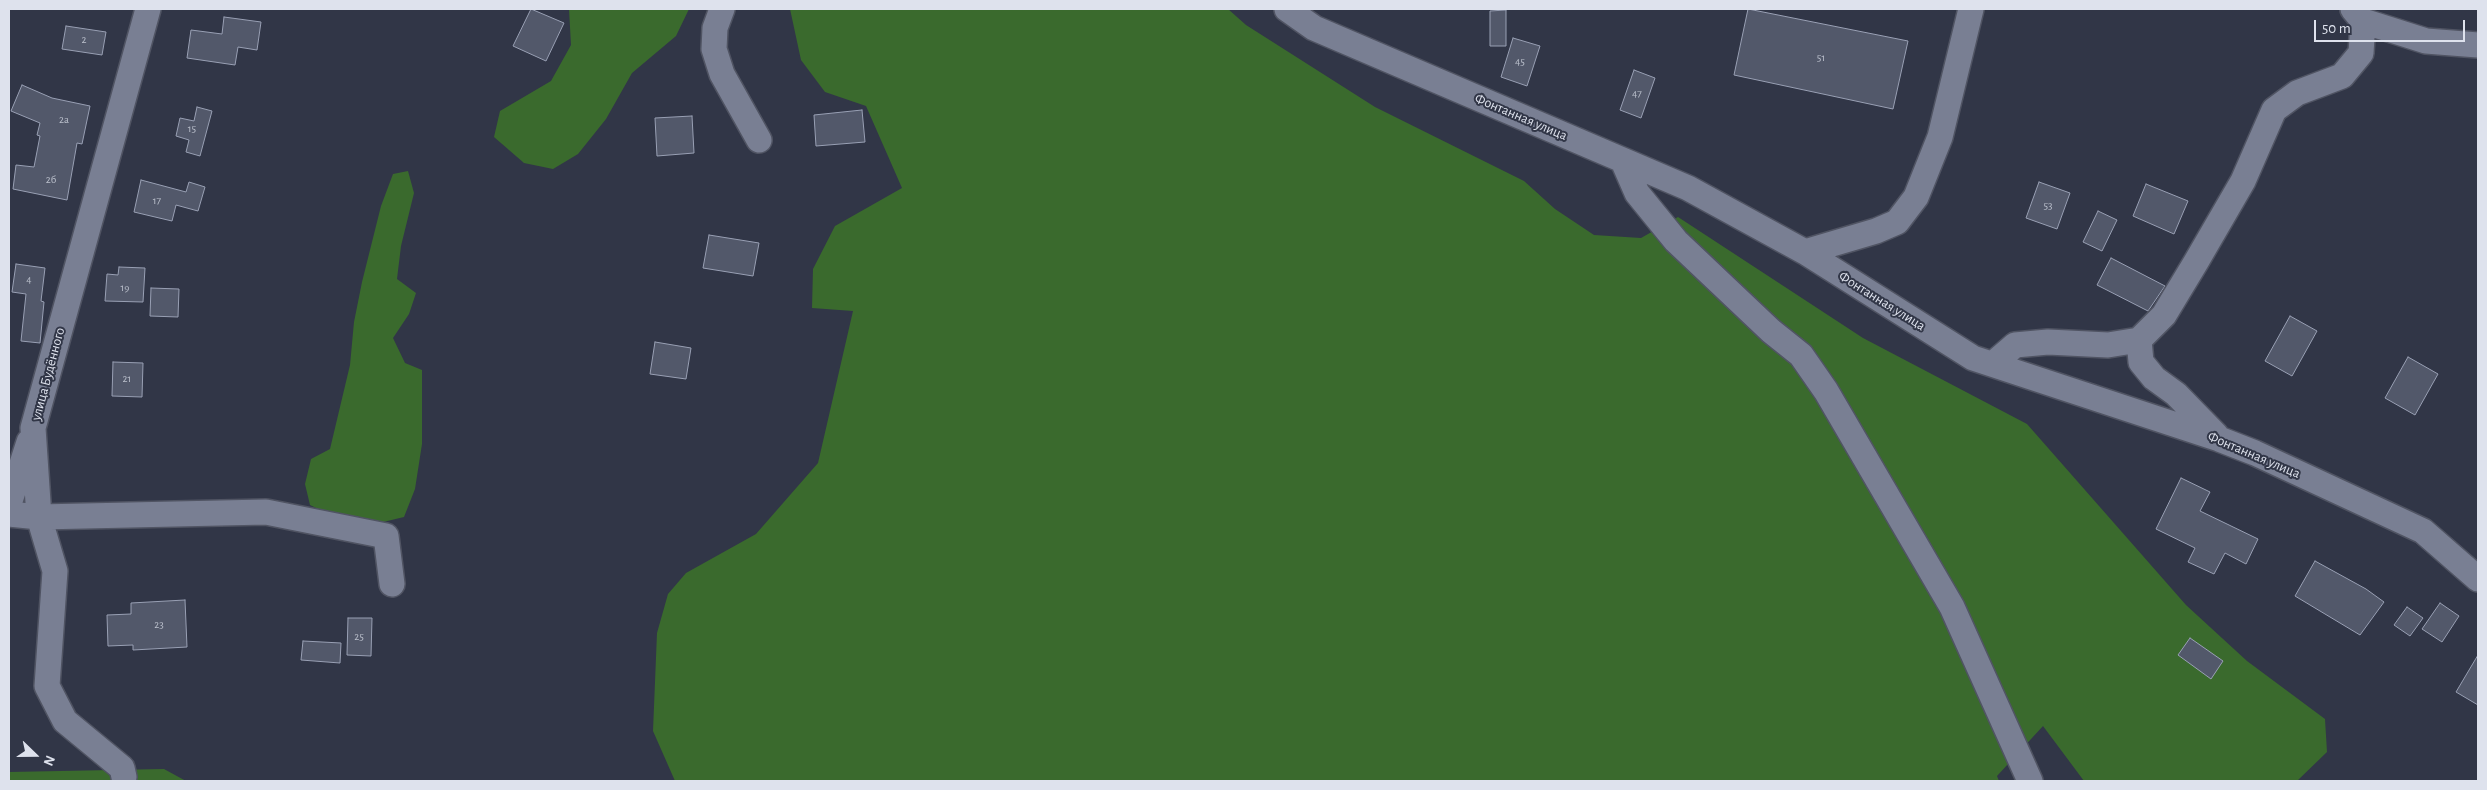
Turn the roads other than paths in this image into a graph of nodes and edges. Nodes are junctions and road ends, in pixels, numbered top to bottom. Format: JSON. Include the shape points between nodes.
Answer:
{"nodes":[{"id":1,"x":148,"y":9,"type":"edge"},
{"id":2,"x":722,"y":9,"type":"edge"},
{"id":3,"x":1287,"y":9,"type":"edge"},
{"id":4,"x":1971,"y":9,"type":"edge"},
{"id":5,"x":2358,"y":15,"type":"edge"},
{"id":6,"x":2478,"y":45,"type":"edge"},
{"id":7,"x":759,"y":140,"type":"dead end"},
{"id":8,"x":1623,"y":161,"type":"junction"},
{"id":9,"x":1806,"y":252,"type":"junction"},
{"id":10,"x":2139,"y":340,"type":"junction"},
{"id":11,"x":1993,"y":364,"type":"junction"},
{"id":12,"x":34,"y":428,"type":"junction"},
{"id":13,"x":2219,"y":439,"type":"junction"},
{"id":14,"x":9,"y":504,"type":"edge"},
{"id":15,"x":9,"y":514,"type":"edge"},
{"id":16,"x":39,"y":517,"type":"junction"},
{"id":17,"x":2478,"y":579,"type":"edge"},
{"id":18,"x":392,"y":584,"type":"dead end"},
{"id":19,"x":124,"y":778,"type":"dead end"},
{"id":20,"x":2030,"y":781,"type":"edge"}],
"edges":[{"from":1,"to":12,"type":"street","name":"улица Будённого"},
{"from":2,"to":7,"type":"street","via":[[715,28],[714,49],[722,74]]},
{"from":3,"to":8,"type":"street","name":"Фонтанная улица","via":[[1314,28]]},
{"from":4,"to":9,"type":"street","via":[[1940,137],[1916,197],[1897,222],[1876,232]]},
{"from":5,"to":6,"type":"street","via":[[2426,41]]},
{"from":5,"to":10,"type":"street","via":[[2361,53],[2342,76],[2297,93],[2274,110],[2243,181],[2196,262],[2164,315]]},
{"from":8,"to":9,"type":"street","name":"Фонтанная улица","via":[[1688,188]]},
{"from":8,"to":20,"type":"street","via":[[1637,192],[1676,241],[1801,355],[1826,391],[1952,607]]},
{"from":9,"to":11,"type":"street","name":"Фонтанная улица","via":[[1973,358]]},
{"from":10,"to":11,"type":"street","via":[[2108,345],[2048,342],[2015,345]]},
{"from":10,"to":13,"type":"street","via":[[2141,362]]},
{"from":11,"to":13,"type":"street","name":"Фонтанная улица"},
{"from":12,"to":14,"type":"street"},
{"from":12,"to":16,"type":"street","name":"улица Будённого"},
{"from":13,"to":17,"type":"street","name":"Фонтанная улица","via":[[2423,531]]},
{"from":15,"to":16,"type":"street"},
{"from":16,"to":18,"type":"street","via":[[266,512],[386,536]]},
{"from":16,"to":19,"type":"street","name":"улица Будённого","via":[[56,571],[47,686],[65,721],[122,768]]}]}
